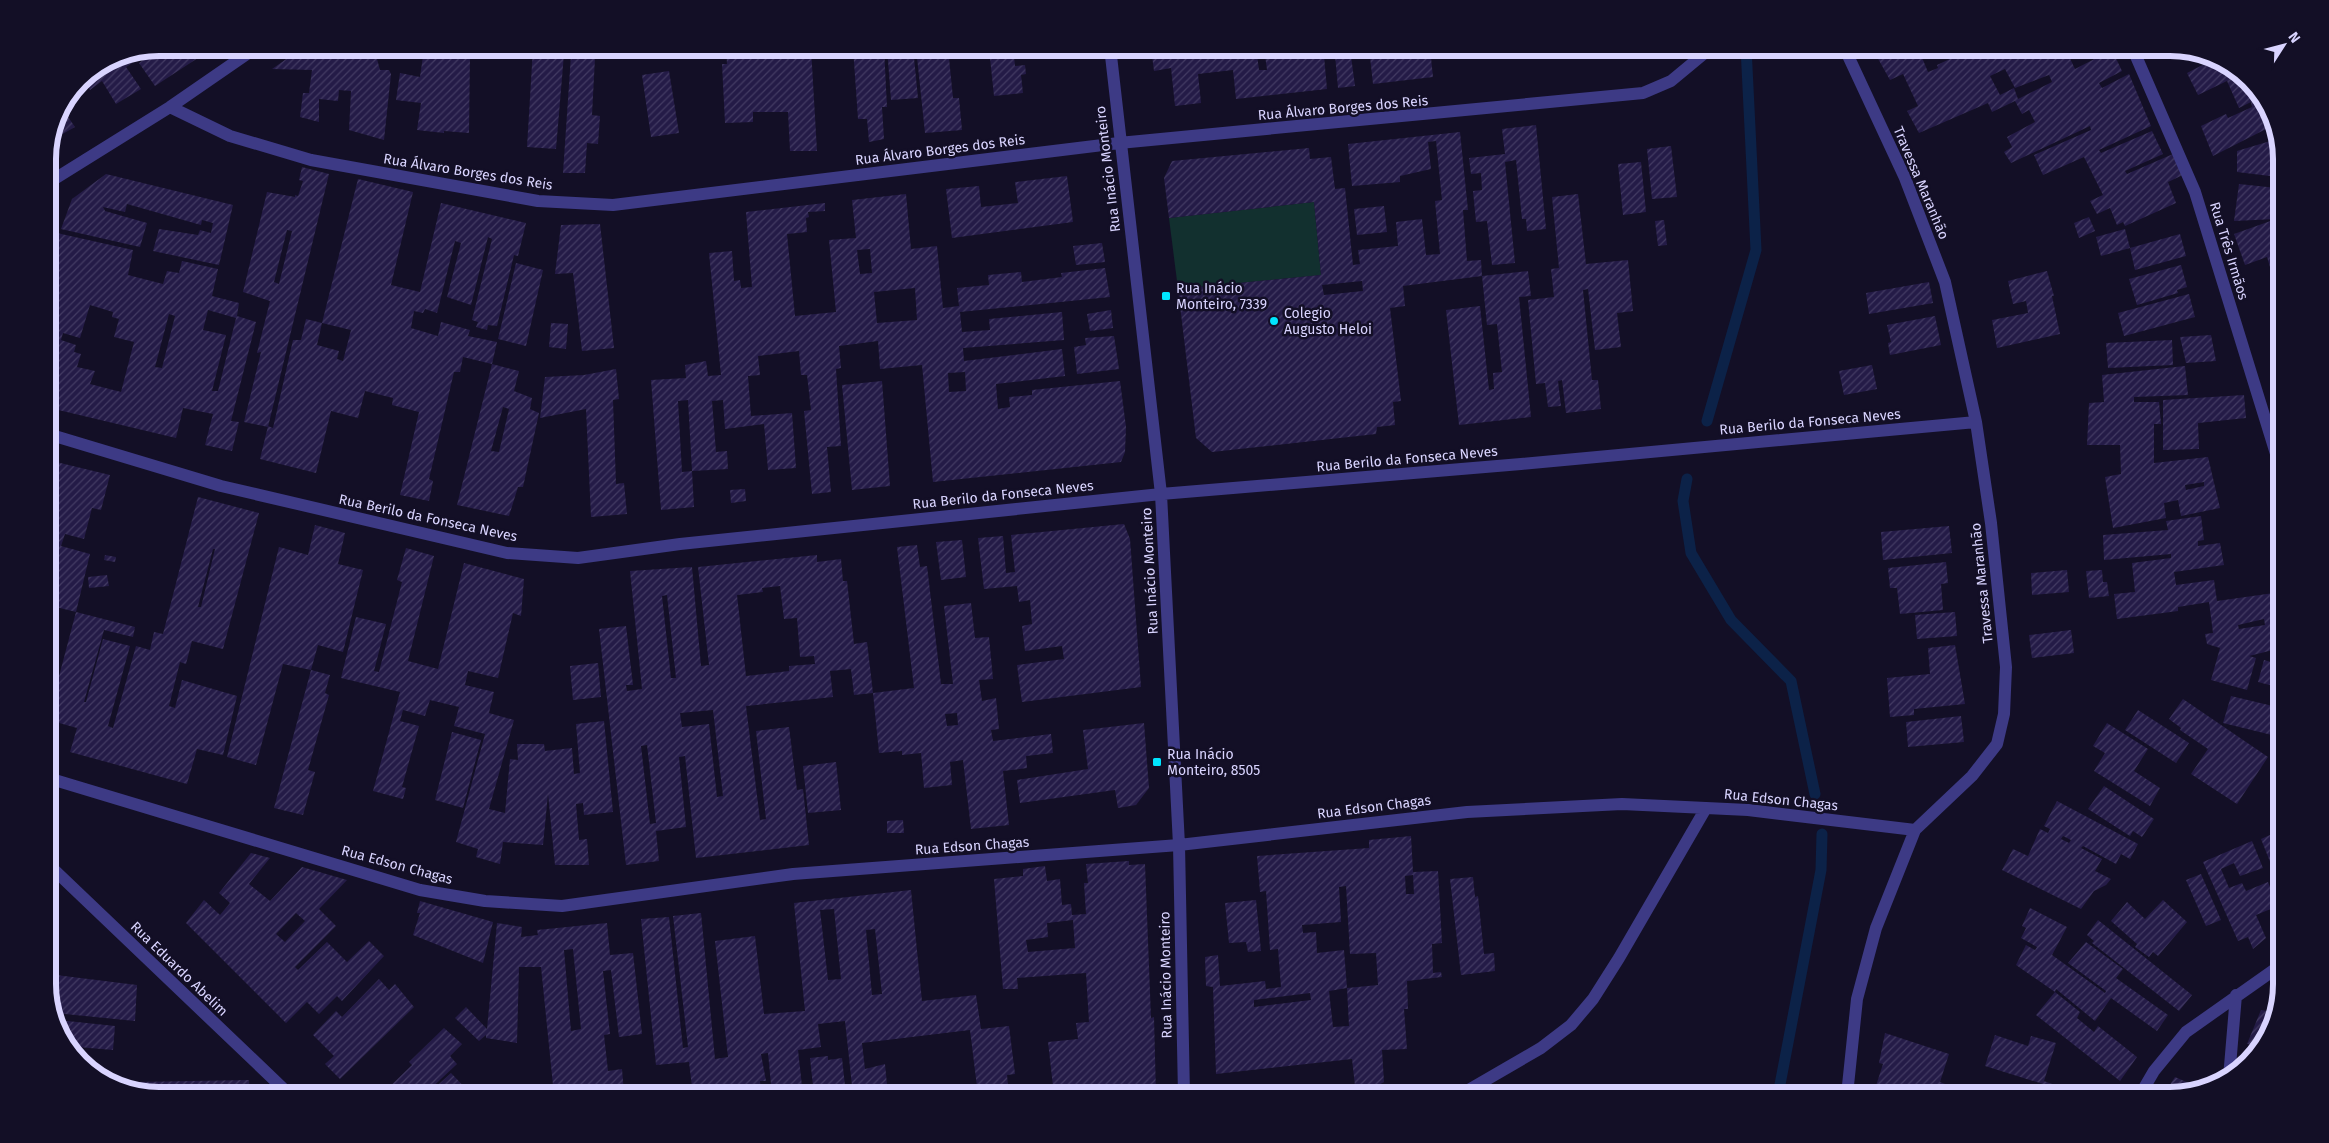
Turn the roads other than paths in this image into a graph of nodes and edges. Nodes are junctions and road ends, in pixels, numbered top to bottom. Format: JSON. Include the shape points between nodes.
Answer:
{"nodes":[{"id":1,"x":244,"y":56,"type":"edge"},
{"id":2,"x":1111,"y":56,"type":"edge"},
{"id":3,"x":1702,"y":56,"type":"edge"},
{"id":4,"x":1848,"y":56,"type":"edge"},
{"id":5,"x":2136,"y":56,"type":"edge"},
{"id":6,"x":170,"y":107,"type":"junction"},
{"id":7,"x":1119,"y":143,"type":"junction"},
{"id":8,"x":56,"y":178,"type":"edge"},
{"id":9,"x":1976,"y":422,"type":"junction"},
{"id":10,"x":56,"y":436,"type":"edge"},
{"id":11,"x":2273,"y":444,"type":"edge"},
{"id":12,"x":1161,"y":494,"type":"junction"},
{"id":13,"x":56,"y":780,"type":"edge"},
{"id":14,"x":1706,"y":808,"type":"junction"},
{"id":15,"x":1914,"y":830,"type":"junction"},
{"id":16,"x":1179,"y":845,"type":"junction"},
{"id":17,"x":56,"y":872,"type":"edge"},
{"id":18,"x":2273,"y":971,"type":"edge"},
{"id":19,"x":2236,"y":995,"type":"junction"},
{"id":20,"x":2230,"y":1067,"type":"edge"},
{"id":21,"x":281,"y":1087,"type":"edge"},
{"id":22,"x":1184,"y":1087,"type":"edge"},
{"id":23,"x":1475,"y":1087,"type":"edge"},
{"id":24,"x":1848,"y":1087,"type":"edge"},
{"id":25,"x":2145,"y":1087,"type":"edge"}],
"edges":[{"from":1,"to":6,"type":"street"},
{"from":2,"to":7,"type":"street","name":"Rua Inácio Monteiro"},
{"from":3,"to":7,"type":"street","name":"Rua Álvaro Borges dos Reis","via":[[1671,81],[1643,92]]},
{"from":4,"to":9,"type":"street","name":"Travessa Maranhão","via":[[1905,178],[1945,282]]},
{"from":5,"to":11,"type":"street","name":"Rua Três Irmãos","via":[[2195,192]]},
{"from":6,"to":7,"type":"street","name":"Rua Álvaro Borges dos Reis","via":[[230,136],[311,160],[538,201],[613,205]]},
{"from":6,"to":8,"type":"street"},
{"from":7,"to":12,"type":"street","name":"Rua Inácio Monteiro"},
{"from":9,"to":12,"type":"street","name":"Rua Berilo da Fonseca Neves"},
{"from":9,"to":15,"type":"street","name":"Travessa Maranhão","via":[[1991,522],[2006,667],[2004,714],[1997,744],[1972,776]]},
{"from":10,"to":12,"type":"street","name":"Rua Berilo da Fonseca Neves","via":[[221,486],[443,538],[508,553],[578,558],[680,544]]},
{"from":12,"to":16,"type":"street","name":"Rua Inácio Monteiro"},
{"from":13,"to":16,"type":"street","name":"Rua Edson Chagas","via":[[420,890],[495,902],[562,906],[793,874]]},
{"from":14,"to":15,"type":"street","name":"Rua Edson Chagas"},
{"from":14,"to":16,"type":"street","name":"Rua Edson Chagas","via":[[1622,804],[1467,812]]},
{"from":14,"to":23,"type":"street","via":[[1593,999],[1571,1025],[1541,1048]]},
{"from":15,"to":24,"type":"street","name":"Travessa Maranhão","via":[[1876,928],[1857,999]]},
{"from":16,"to":22,"type":"street","name":"Rua Inácio Monteiro"},
{"from":17,"to":21,"type":"street","name":"Rua Eduardo Abelim"},
{"from":18,"to":19,"type":"street"},
{"from":19,"to":20,"type":"street"},
{"from":19,"to":25,"type":"street","via":[[2186,1032]]}]}
